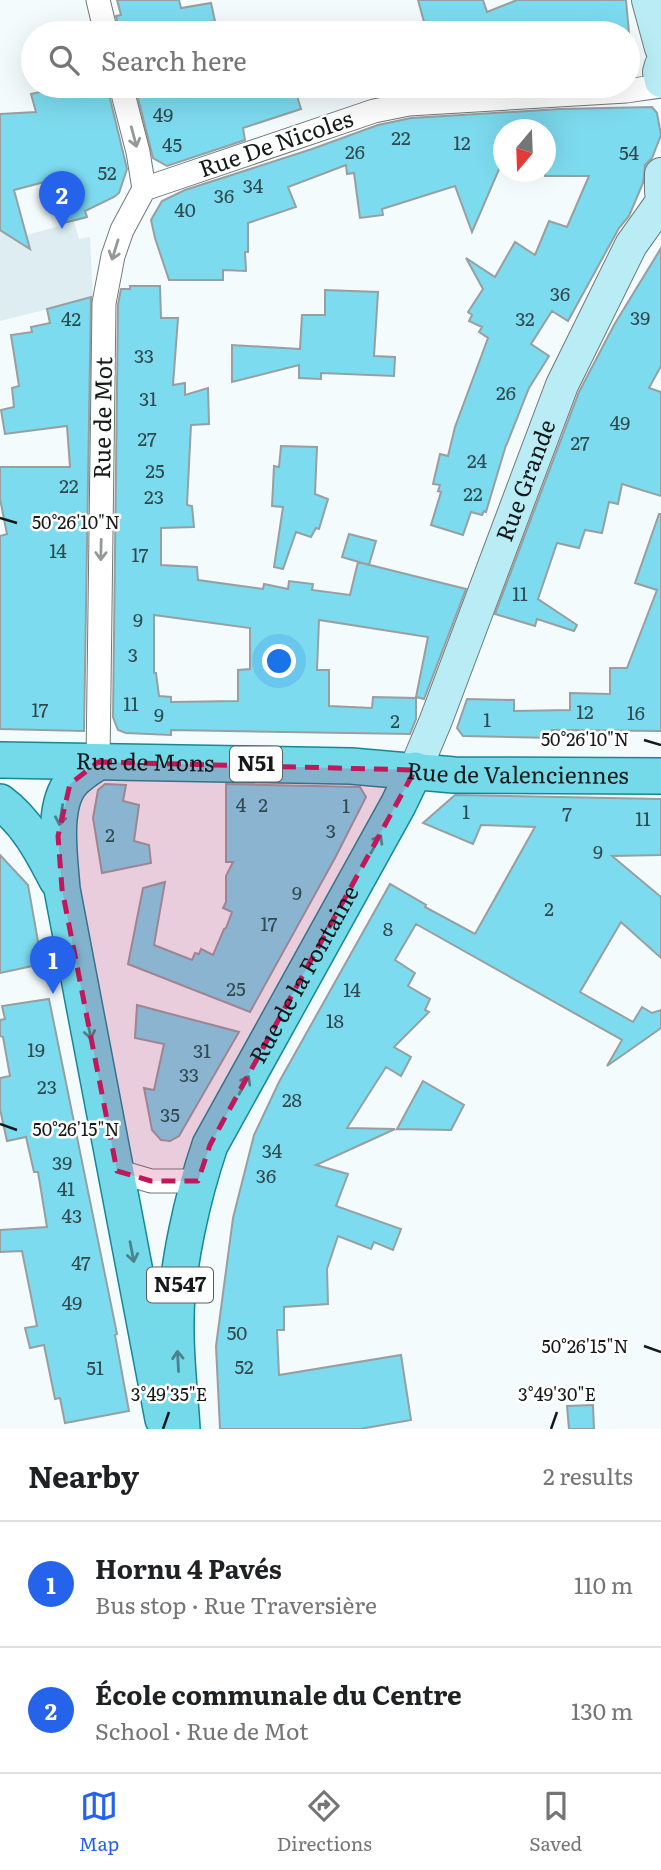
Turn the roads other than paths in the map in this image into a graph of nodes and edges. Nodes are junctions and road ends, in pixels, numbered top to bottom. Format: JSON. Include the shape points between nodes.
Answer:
{"nodes":[{"id":1,"x":97,"y":0,"type":"edge"},
{"id":2,"x":648,"y":0,"type":"edge"},
{"id":3,"x":103,"y":21,"type":"edge"},
{"id":4,"x":661,"y":48,"type":"edge"},
{"id":5,"x":661,"y":65,"type":"edge"},
{"id":6,"x":661,"y":83,"type":"edge"},
{"id":7,"x":640,"y":88,"type":"edge"},
{"id":8,"x":124,"y":98,"type":"edge"},
{"id":9,"x":497,"y":98,"type":"edge"},
{"id":10,"x":661,"y":174,"type":"edge"},
{"id":11,"x":144,"y":189,"type":"junction"},
{"id":12,"x":661,"y":192,"type":"edge"},
{"id":13,"x":661,"y":203,"type":"edge"},
{"id":14,"x":661,"y":753,"type":"edge"},
{"id":15,"x":0,"y":760,"type":"edge"},
{"id":16,"x":98,"y":762,"type":"junction"},
{"id":17,"x":415,"y":771,"type":"junction"},
{"id":18,"x":661,"y":776,"type":"edge"},
{"id":19,"x":0,"y":802,"type":"edge"},
{"id":20,"x":62,"y":889,"type":"junction"},
{"id":21,"x":117,"y":1171,"type":"junction"},
{"id":22,"x":198,"y":1181,"type":"junction"},
{"id":23,"x":171,"y":1427,"type":"edge"}],
"edges":[{"from":1,"to":3,"type":"street"},
{"from":2,"to":4,"type":"street"},
{"from":5,"to":6,"type":"street"},
{"from":6,"to":7,"type":"street","name":"Rue De Nicoles"},
{"from":8,"to":11,"type":"street","one_way":true},
{"from":9,"to":11,"type":"street","name":"Rue De Nicoles","via":[[385,108]]},
{"from":10,"to":12,"type":"street"},
{"from":11,"to":16,"type":"street","name":"Rue de Mot","one_way":true,"via":[[117,243],[104,303]]},
{"from":13,"to":17,"type":"street","name":"Rue Grande","via":[[631,245],[562,386]]},
{"from":14,"to":17,"type":"main road","name":"Rue de Valenciennes","number":"N51","via":[[459,753]]},
{"from":15,"to":16,"type":"main road","name":"Rue de Mons","number":"N51"},
{"from":16,"to":17,"type":"main road","name":"Rue de Mons","number":"N51"},
{"from":16,"to":20,"type":"main road","one_way":true,"via":[[70,784],[61,806]]},
{"from":17,"to":18,"type":"main road","name":"Rue de Valenciennes","number":"N51"},
{"from":22,"to":17,"type":"main road","name":"Rue de la Fontaine","number":"N547","one_way":true,"via":[[210,1145]]},
{"from":19,"to":20,"type":"main road","via":[[38,843]]},
{"from":20,"to":21,"type":"main road","number":"N547","one_way":true},
{"from":21,"to":22,"type":"street","via":[[151,1181]]},
{"from":21,"to":23,"type":"main road","number":"N547","one_way":true},
{"from":23,"to":22,"type":"main road","name":"Rue de la Fontaine","number":"N547","one_way":true,"via":[[181,1270]]}]}
